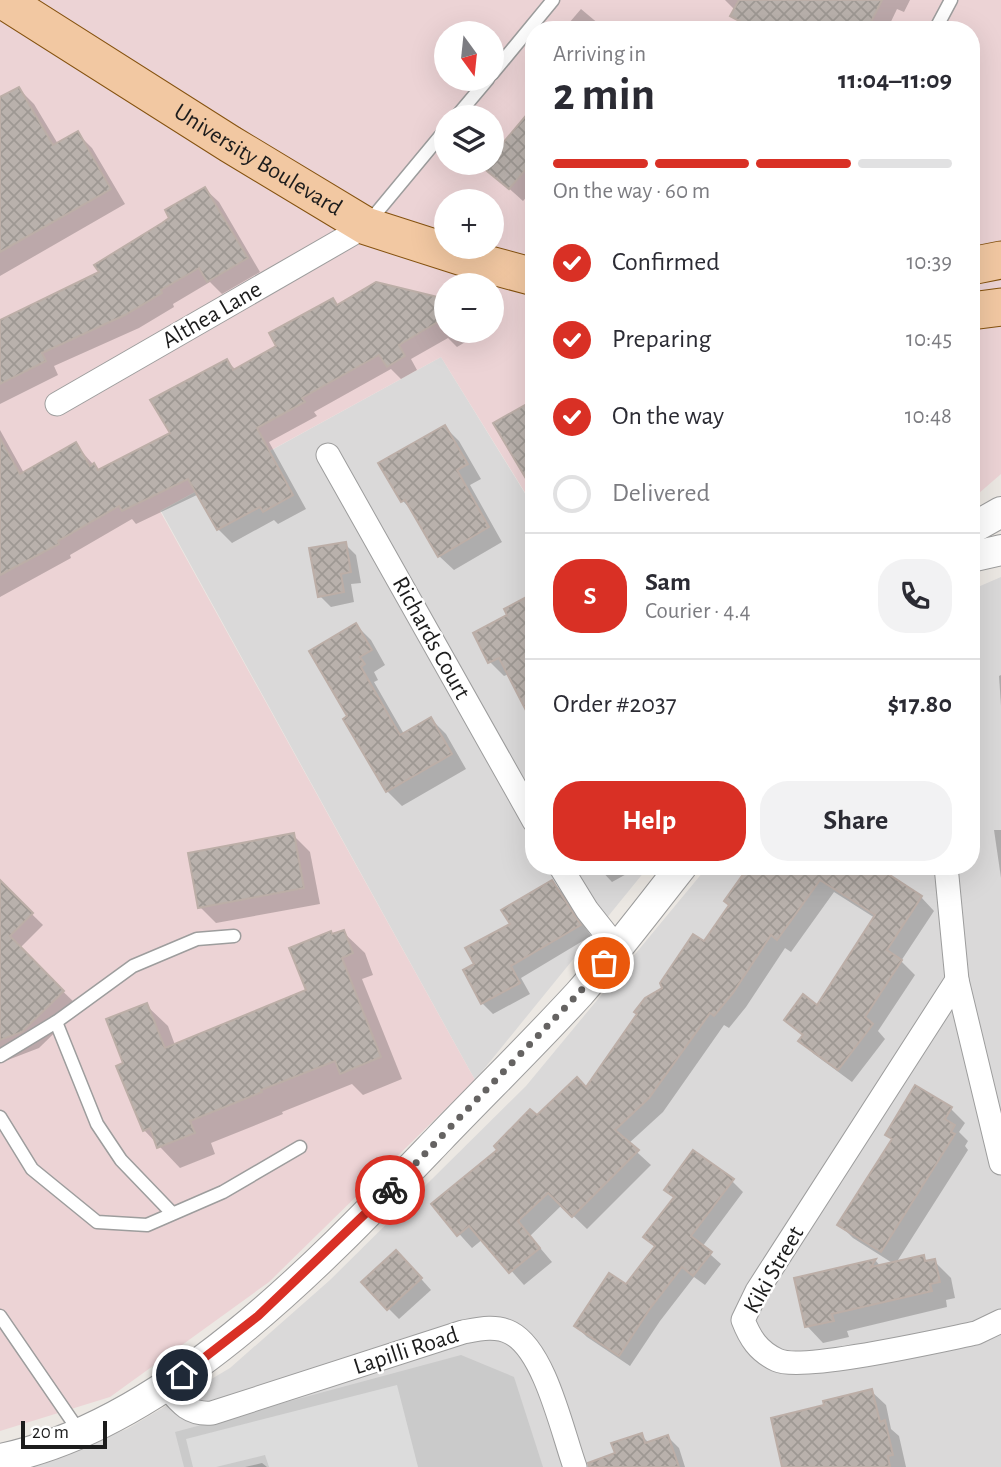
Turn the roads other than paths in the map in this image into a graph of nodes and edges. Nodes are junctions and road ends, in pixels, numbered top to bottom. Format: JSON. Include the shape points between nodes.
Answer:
{"nodes":[{"id":1,"x":553,"y":0,"type":"edge"},
{"id":2,"x":951,"y":0,"type":"edge"},
{"id":3,"x":10,"y":2,"type":"edge"},
{"id":4,"x":536,"y":21,"type":"edge"},
{"id":5,"x":940,"y":21,"type":"edge"},
{"id":6,"x":525,"y":34,"type":"edge"},
{"id":7,"x":504,"y":59,"type":"edge"},
{"id":8,"x":478,"y":91,"type":"edge"},
{"id":9,"x":466,"y":105,"type":"edge"},
{"id":10,"x":434,"y":144,"type":"edge"},
{"id":11,"x":366,"y":226,"type":"junction"},
{"id":12,"x":1001,"y":260,"type":"edge"},
{"id":13,"x":980,"y":264,"type":"edge"},
{"id":14,"x":525,"y":275,"type":"edge"},
{"id":15,"x":1001,"y":307,"type":"edge"},
{"id":16,"x":980,"y":310,"type":"edge"},
{"id":17,"x":57,"y":404,"type":"dead end"},
{"id":18,"x":328,"y":455,"type":"dead end"},
{"id":19,"x":1001,"y":512,"type":"edge"},
{"id":20,"x":980,"y":523,"type":"edge"},
{"id":21,"x":1001,"y":551,"type":"edge"},
{"id":22,"x":980,"y":555,"type":"edge"},
{"id":23,"x":525,"y":805,"type":"edge"},
{"id":24,"x":566,"y":875,"type":"edge"},
{"id":25,"x":675,"y":875,"type":"edge"},
{"id":26,"x":947,"y":875,"type":"edge"},
{"id":27,"x":233,"y":936,"type":"dead end"},
{"id":28,"x":617,"y":948,"type":"junction"},
{"id":29,"x":957,"y":980,"type":"junction"},
{"id":30,"x":56,"y":1023,"type":"junction"},
{"id":31,"x":0,"y":1056,"type":"edge"},
{"id":32,"x":0,"y":1117,"type":"edge"},
{"id":33,"x":300,"y":1147,"type":"dead end"},
{"id":34,"x":1001,"y":1163,"type":"edge"},
{"id":35,"x":172,"y":1213,"type":"junction"},
{"id":36,"x":0,"y":1316,"type":"edge"},
{"id":37,"x":1001,"y":1321,"type":"edge"},
{"id":38,"x":166,"y":1386,"type":"junction"},
{"id":39,"x":81,"y":1434,"type":"junction"},
{"id":40,"x":0,"y":1459,"type":"edge"},
{"id":41,"x":575,"y":1467,"type":"edge"}],
"edges":[{"from":1,"to":4,"type":"lane"},
{"from":2,"to":5,"type":"lane"},
{"from":3,"to":11,"type":"main road","name":"University Boulevard","via":[[229,144]]},
{"from":6,"to":7,"type":"lane"},
{"from":8,"to":9,"type":"lane"},
{"from":10,"to":11,"type":"lane"},
{"from":11,"to":14,"type":"main road","name":"University Boulevard"},
{"from":11,"to":17,"type":"street","name":"Althea Lane"},
{"from":12,"to":13,"type":"main road"},
{"from":15,"to":16,"type":"main road"},
{"from":18,"to":23,"type":"street","name":"Richards Court"},
{"from":19,"to":20,"type":"street"},
{"from":21,"to":22,"type":"street"},
{"from":24,"to":28,"type":"street"},
{"from":25,"to":28,"type":"street"},
{"from":26,"to":29,"type":"street"},
{"from":27,"to":30,"type":"lane","via":[[197,939],[133,966]]},
{"from":28,"to":38,"type":"street","via":[[367,1213],[258,1316]]},
{"from":29,"to":34,"type":"street"},
{"from":29,"to":37,"type":"street","name":"Kiki Street","via":[[757,1290],[743,1320],[752,1343],[778,1361],[810,1364],[976,1334]]},
{"from":30,"to":31,"type":"lane"},
{"from":30,"to":35,"type":"lane","via":[[97,1124],[121,1160]]},
{"from":32,"to":35,"type":"lane","via":[[32,1170],[97,1222],[147,1224]]},
{"from":33,"to":35,"type":"lane","via":[[223,1192]]},
{"from":36,"to":39,"type":"lane"},
{"from":38,"to":39,"type":"street"},
{"from":38,"to":41,"type":"street","name":"Lapilli Road","via":[[188,1410],[212,1413],[463,1332],[496,1329],[521,1340],[537,1361]]},
{"from":39,"to":40,"type":"street"}]}
